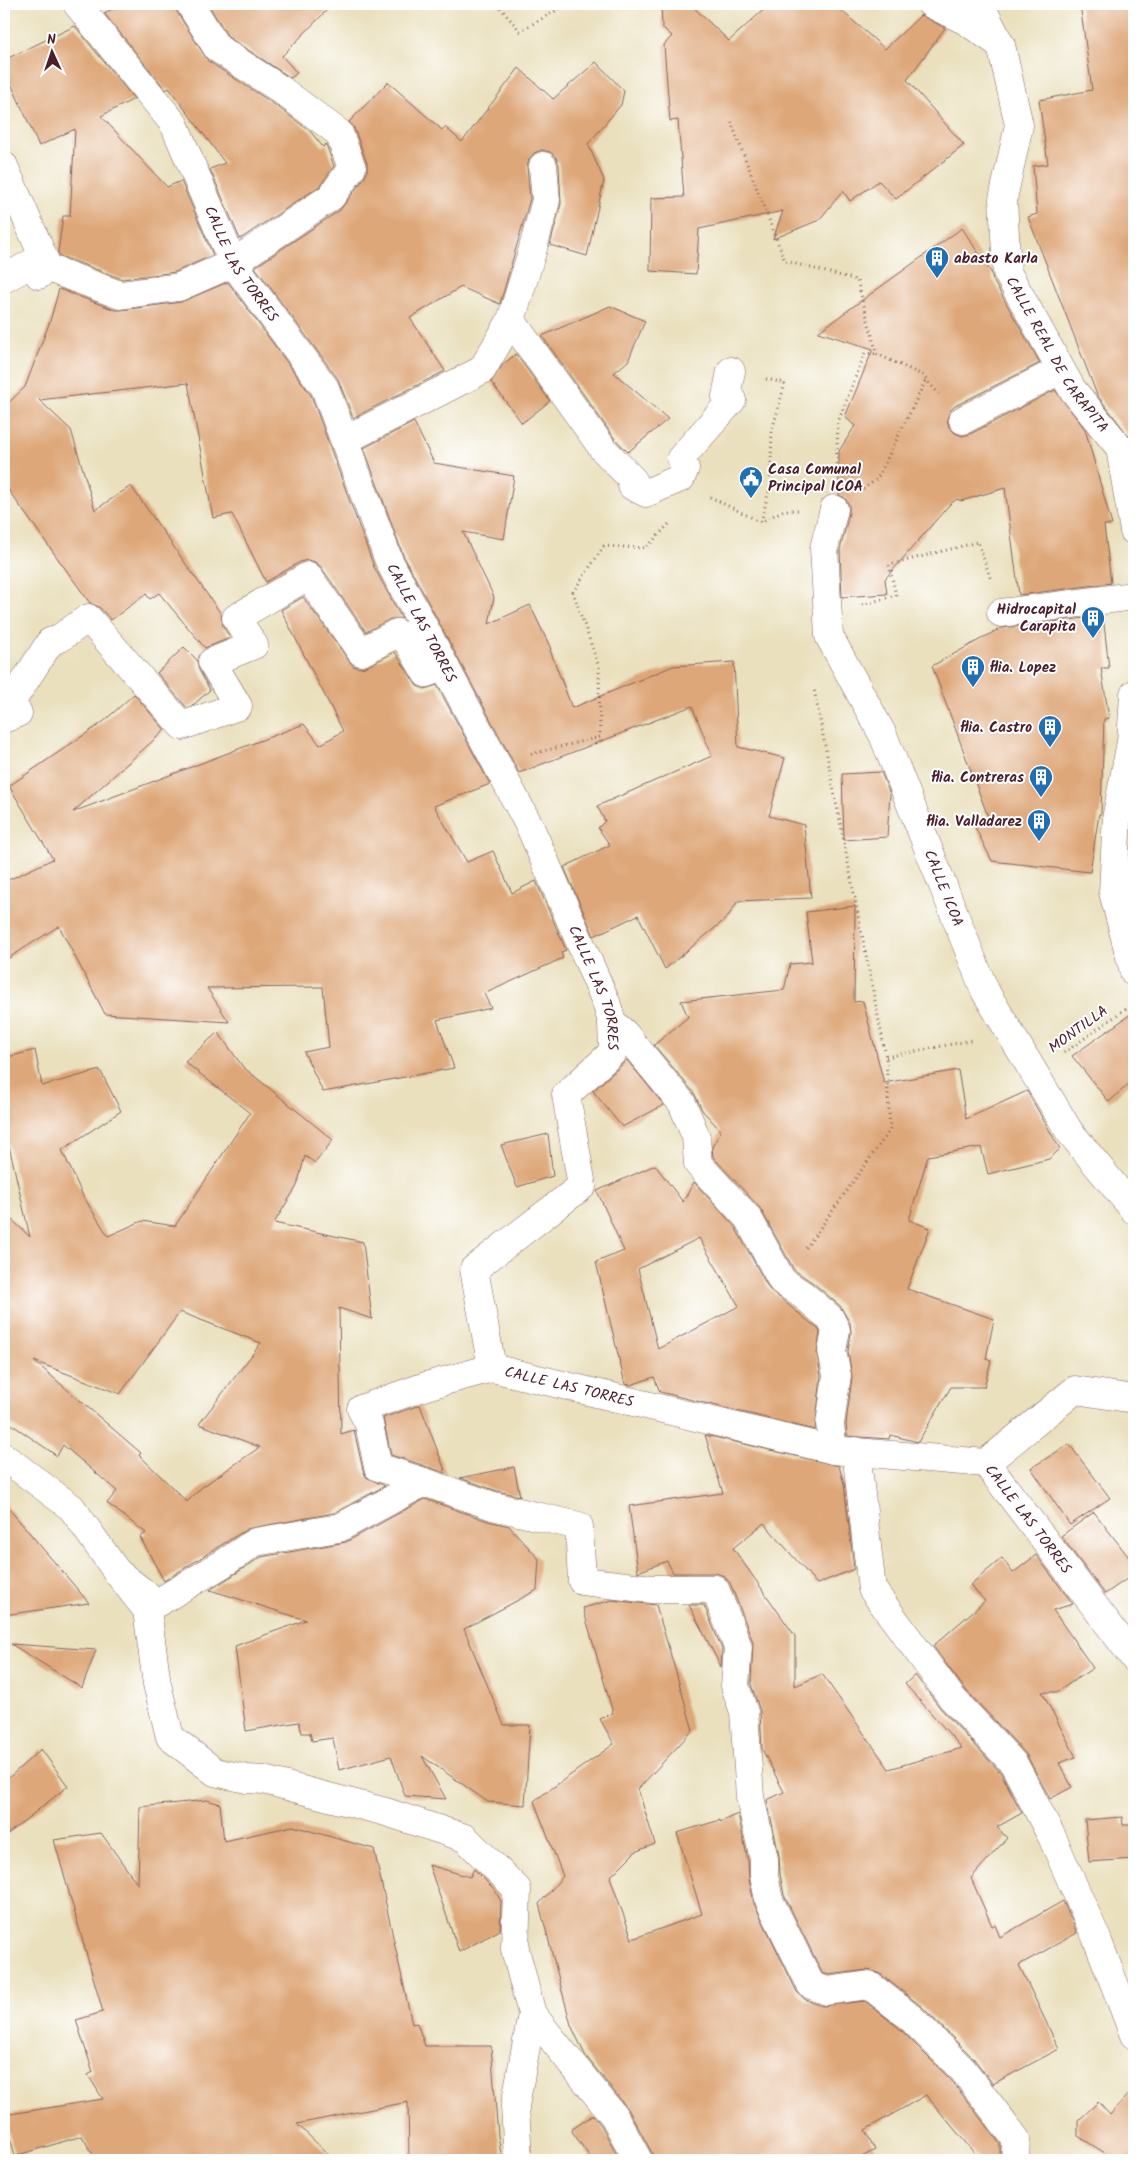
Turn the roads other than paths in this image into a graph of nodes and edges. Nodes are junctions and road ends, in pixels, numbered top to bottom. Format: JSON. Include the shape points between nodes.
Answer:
{"nodes":[{"id":1,"x":77,"y":4,"type":"edge"},
{"id":2,"x":190,"y":4,"type":"edge"},
{"id":3,"x":930,"y":4,"type":"edge"},
{"id":4,"x":980,"y":4,"type":"edge"},
{"id":5,"x":1001,"y":45,"type":"junction"},
{"id":6,"x":4,"y":166,"type":"edge"},
{"id":7,"x":543,"y":166,"type":"dead end"},
{"id":8,"x":233,"y":262,"type":"junction"},
{"id":9,"x":48,"y":268,"type":"junction"},
{"id":10,"x":4,"y":279,"type":"edge"},
{"id":11,"x":511,"y":320,"type":"junction"},
{"id":12,"x":1060,"y":370,"type":"junction"},
{"id":13,"x":731,"y":371,"type":"road end"},
{"id":14,"x":963,"y":420,"type":"road end"},
{"id":15,"x":345,"y":440,"type":"junction"},
{"id":16,"x":1127,"y":448,"type":"edge"},
{"id":17,"x":834,"y":510,"type":"road end"},
{"id":18,"x":1134,"y":531,"type":"edge"},
{"id":19,"x":1134,"y":596,"type":"edge"},
{"id":20,"x":1001,"y":613,"type":"road end"},
{"id":21,"x":445,"y":666,"type":"junction"},
{"id":22,"x":1134,"y":694,"type":"edge"},
{"id":23,"x":4,"y":719,"type":"edge"},
{"id":24,"x":1133,"y":742,"type":"edge"},
{"id":25,"x":1134,"y":972,"type":"edge"},
{"id":26,"x":612,"y":1022,"type":"junction"},
{"id":27,"x":1134,"y":1210,"type":"edge"},
{"id":28,"x":492,"y":1368,"type":"junction"},
{"id":29,"x":1134,"y":1399,"type":"edge"},
{"id":30,"x":844,"y":1451,"type":"junction"},
{"id":31,"x":4,"y":1458,"type":"edge"},
{"id":32,"x":986,"y":1463,"type":"junction"},
{"id":33,"x":424,"y":1482,"type":"junction"},
{"id":34,"x":117,"y":1572,"type":"junction"},
{"id":35,"x":1134,"y":1658,"type":"edge"},
{"id":36,"x":532,"y":2014,"type":"junction"},
{"id":37,"x":1134,"y":2035,"type":"edge"},
{"id":38,"x":518,"y":2160,"type":"edge"},
{"id":39,"x":638,"y":2160,"type":"edge"},
{"id":40,"x":1015,"y":2160,"type":"edge"}],
"edges":[{"from":1,"to":8,"type":"street","name":"CALLE LAS TORRES","via":[[174,124]]},
{"from":2,"to":8,"type":"street","via":[[217,48],[339,133],[352,168],[330,197]]},
{"from":3,"to":5,"type":"street","via":[[966,21]]},
{"from":4,"to":5,"type":"street","name":"CALLE REAL DE CARAPITA"},
{"from":5,"to":12,"type":"street","name":"CALLE REAL DE CARAPITA","via":[[1019,125],[1003,199],[1007,272]]},
{"from":6,"to":9,"type":"street"},
{"from":7,"to":11,"type":"street","via":[[546,200]]},
{"from":8,"to":9,"type":"street","via":[[179,288],[120,295]]},
{"from":8,"to":15,"type":"street","name":"CALLE LAS TORRES","via":[[326,388]]},
{"from":9,"to":10,"type":"street","via":[[39,276],[32,263]]},
{"from":11,"to":13,"type":"street","via":[[603,449],[633,480],[632,486],[646,493],[681,478],[685,468],[681,458],[732,400],[726,396]]},
{"from":11,"to":15,"type":"street","via":[[482,370]]},
{"from":12,"to":14,"type":"street"},
{"from":12,"to":16,"type":"street","name":"CALLE REAL DE CARAPITA","via":[[1072,388]]},
{"from":15,"to":21,"type":"street","name":"CALLE LAS TORRES","via":[[389,561]]},
{"from":16,"to":18,"type":"street","name":"CALLE REAL DE CARAPITA"},
{"from":17,"to":27,"type":"street","name":"CALLE ICOA","via":[[824,548],[829,636],[882,735],[986,991],[1070,1131]]},
{"from":19,"to":20,"type":"street"},
{"from":21,"to":23,"type":"street","via":[[426,672],[409,643],[397,632],[360,652],[308,576],[236,618],[254,645],[212,662],[238,706],[182,726],[88,618],[50,642],[10,704],[18,712]]},
{"from":21,"to":26,"type":"street","name":"CALLE LAS TORRES","via":[[530,827]]},
{"from":22,"to":24,"type":"street"},
{"from":24,"to":25,"type":"street","via":[[1117,814],[1113,892]]},
{"from":26,"to":28,"type":"street","name":"CALLE LAS TORRES","via":[[613,1052],[566,1095],[582,1186],[474,1269]]},
{"from":26,"to":30,"type":"street","via":[[682,1103],[696,1137],[698,1164],[748,1218],[782,1281],[830,1318],[836,1330],[832,1351],[837,1375],[830,1424]]},
{"from":28,"to":30,"type":"street","name":"CALLE LAS TORRES"},
{"from":28,"to":33,"type":"street","via":[[426,1386],[361,1409],[370,1424],[378,1467]]},
{"from":29,"to":32,"type":"street","via":[[1076,1390]]},
{"from":30,"to":32,"type":"street","name":"CALLE LAS TORRES"},
{"from":30,"to":37,"type":"street","via":[[872,1589],[952,1698],[1014,1764],[1052,1837],[1097,1939]]},
{"from":31,"to":34,"type":"street","via":[[72,1508]]},
{"from":32,"to":35,"type":"street","name":"CALLE LAS TORRES"},
{"from":33,"to":34,"type":"street","via":[[339,1528],[255,1542],[157,1603]]},
{"from":33,"to":40,"type":"street","via":[[493,1506],[579,1526],[582,1581],[652,1589],[715,1589],[738,1647],[735,1686],[744,1712],[750,1797],[764,1859],[769,1900],[811,1985],[827,1991],[869,1986],[910,2016],[963,2070],[1016,2140]]},
{"from":34,"to":36,"type":"street","via":[[147,1610],[170,1738],[215,1772],[264,1780],[386,1812],[465,1838],[517,1889],[515,1950]]},
{"from":36,"to":38,"type":"street","via":[[515,2106]]},
{"from":36,"to":39,"type":"street","via":[[614,2116]]}]}
